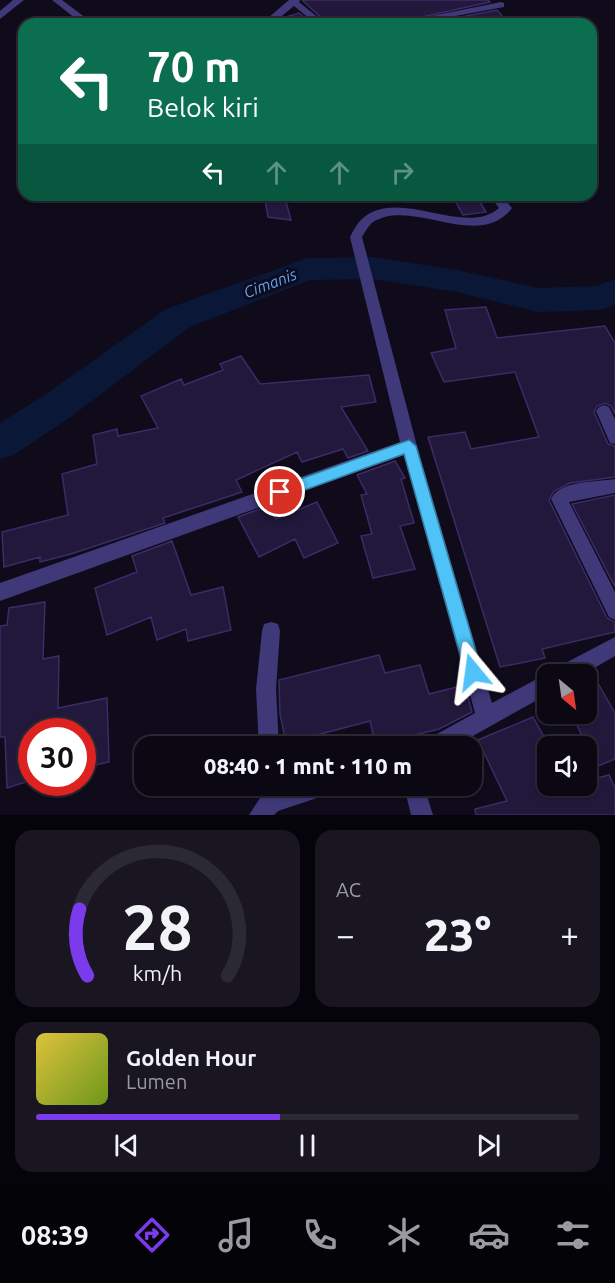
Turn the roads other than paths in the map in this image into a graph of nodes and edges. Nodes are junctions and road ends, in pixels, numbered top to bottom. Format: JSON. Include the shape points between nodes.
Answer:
{"nodes":[{"id":1,"x":20,"y":0,"type":"edge"},
{"id":2,"x":56,"y":0,"type":"edge"},
{"id":3,"x":295,"y":1,"type":"edge"},
{"id":4,"x":501,"y":5,"type":"dead end"},
{"id":5,"x":4,"y":7,"type":"edge"},
{"id":6,"x":0,"y":16,"type":"edge"},
{"id":7,"x":80,"y":18,"type":"edge"},
{"id":8,"x":274,"y":18,"type":"edge"},
{"id":9,"x":314,"y":18,"type":"edge"},
{"id":10,"x":430,"y":18,"type":"edge"},
{"id":11,"x":500,"y":201,"type":"edge"},
{"id":12,"x":604,"y":411,"type":"dead end"},
{"id":13,"x":615,"y":438,"type":"edge"},
{"id":14,"x":409,"y":446,"type":"junction"},
{"id":15,"x":615,"y":486,"type":"edge"},
{"id":16,"x":0,"y":592,"type":"edge"},
{"id":17,"x":615,"y":610,"type":"edge"},
{"id":18,"x":271,"y":631,"type":"dead end"},
{"id":19,"x":615,"y":646,"type":"edge"},
{"id":20,"x":583,"y":664,"type":"edge"},
{"id":21,"x":537,"y":689,"type":"edge"},
{"id":22,"x":486,"y":717,"type":"junction"},
{"id":23,"x":268,"y":736,"type":"edge"},
{"id":24,"x":452,"y":736,"type":"edge"},
{"id":25,"x":286,"y":796,"type":"edge"},
{"id":26,"x":417,"y":796,"type":"edge"},
{"id":27,"x":267,"y":801,"type":"edge"},
{"id":28,"x":422,"y":815,"type":"edge"}],
"edges":[{"from":1,"to":5,"type":"street"},
{"from":2,"to":7,"type":"street"},
{"from":3,"to":8,"type":"street"},
{"from":3,"to":9,"type":"street"},
{"from":4,"to":10,"type":"street"},
{"from":5,"to":6,"type":"street"},
{"from":11,"to":14,"type":"street","via":[[506,208],[502,215],[487,221],[386,212],[359,229],[356,237]]},
{"from":12,"to":13,"type":"street"},
{"from":14,"to":16,"type":"street"},
{"from":14,"to":22,"type":"street"},
{"from":15,"to":17,"type":"street","via":[[568,493],[559,499]]},
{"from":18,"to":23,"type":"street","via":[[266,689]]},
{"from":19,"to":20,"type":"street"},
{"from":21,"to":22,"type":"street"},
{"from":22,"to":24,"type":"street"},
{"from":25,"to":27,"type":"street"},
{"from":26,"to":28,"type":"street"}]}
